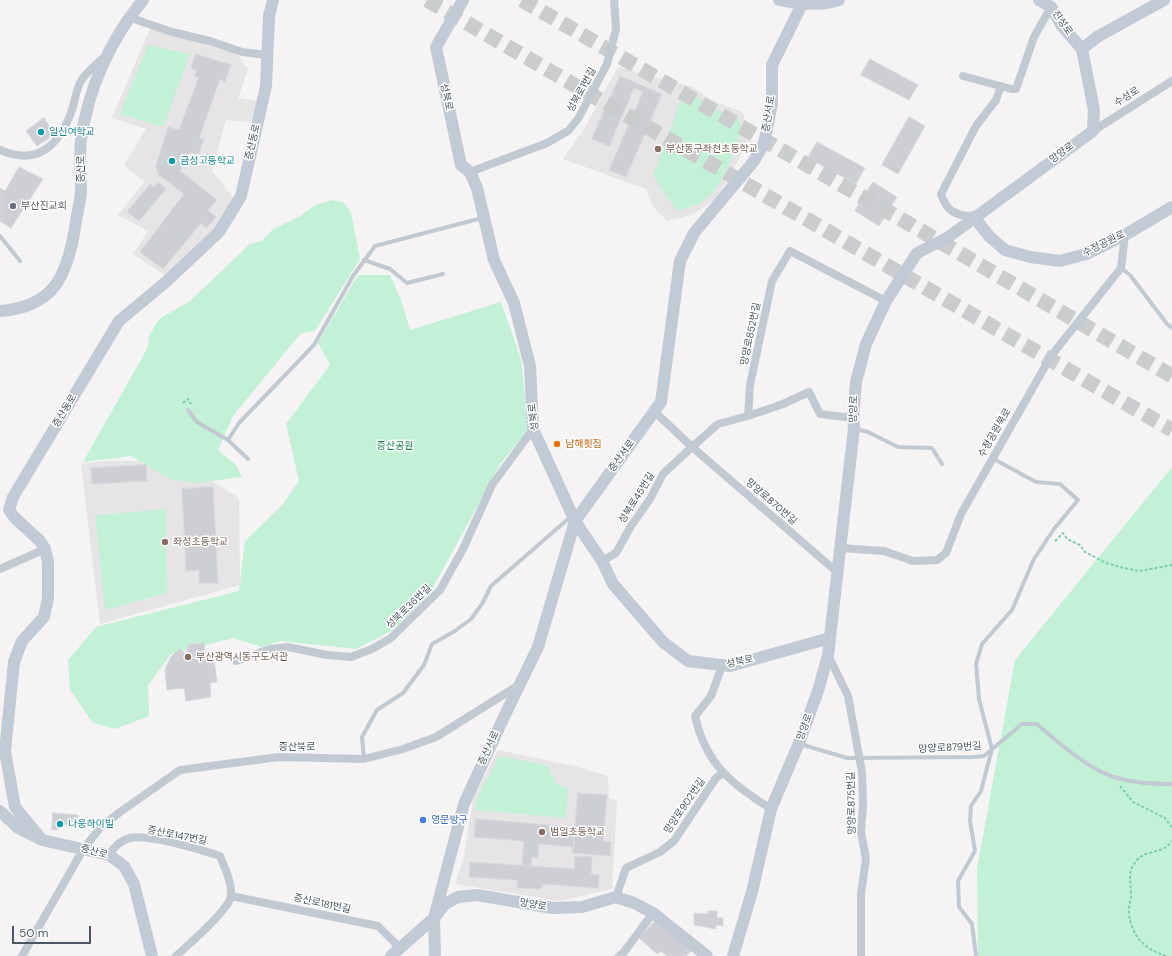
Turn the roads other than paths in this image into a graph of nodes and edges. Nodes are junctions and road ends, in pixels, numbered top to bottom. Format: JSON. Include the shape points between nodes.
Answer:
{"nodes":[{"id":1,"x":143,"y":0,"type":"edge"},
{"id":2,"x":273,"y":0,"type":"edge"},
{"id":3,"x":464,"y":0,"type":"edge"},
{"id":4,"x":614,"y":0,"type":"edge"},
{"id":5,"x":779,"y":0,"type":"edge"},
{"id":6,"x":839,"y":0,"type":"edge"},
{"id":7,"x":1039,"y":0,"type":"edge"},
{"id":8,"x":1164,"y":0,"type":"edge"},
{"id":9,"x":804,"y":2,"type":"edge"},
{"id":10,"x":1051,"y":7,"type":"junction"},
{"id":11,"x":132,"y":14,"type":"junction"},
{"id":12,"x":1082,"y":49,"type":"junction"},
{"id":13,"x":108,"y":53,"type":"junction"},
{"id":14,"x":267,"y":55,"type":"junction"},
{"id":15,"x":963,"y":76,"type":"dead end"},
{"id":16,"x":1172,"y":81,"type":"edge"},
{"id":17,"x":1001,"y":86,"type":"junction"},
{"id":18,"x":1093,"y":131,"type":"junction"},
{"id":19,"x":0,"y":150,"type":"edge"},
{"id":20,"x":470,"y":172,"type":"junction"},
{"id":21,"x":1172,"y":207,"type":"edge"},
{"id":22,"x":484,"y":217,"type":"junction"},
{"id":23,"x":974,"y":217,"type":"junction"},
{"id":24,"x":1125,"y":234,"type":"junction"},
{"id":25,"x":0,"y":236,"type":"edge"},
{"id":26,"x":364,"y":260,"type":"junction"},
{"id":27,"x":20,"y":261,"type":"dead end"},
{"id":28,"x":1120,"y":268,"type":"junction"},
{"id":29,"x":443,"y":274,"type":"dead end"},
{"id":30,"x":886,"y":301,"type":"junction"},
{"id":31,"x":0,"y":310,"type":"edge"},
{"id":32,"x":1172,"y":328,"type":"edge"},
{"id":33,"x":188,"y":410,"type":"dead end"},
{"id":34,"x":655,"y":412,"type":"junction"},
{"id":35,"x":748,"y":416,"type":"junction"},
{"id":36,"x":853,"y":423,"type":"junction"},
{"id":37,"x":533,"y":429,"type":"junction"},
{"id":38,"x":228,"y":440,"type":"junction"},
{"id":39,"x":692,"y":447,"type":"junction"},
{"id":40,"x":992,"y":458,"type":"junction"},
{"id":41,"x":248,"y":459,"type":"dead end"},
{"id":42,"x":942,"y":464,"type":"dead end"},
{"id":43,"x":575,"y":520,"type":"junction"},
{"id":44,"x":840,"y":548,"type":"junction"},
{"id":45,"x":45,"y":549,"type":"junction"},
{"id":46,"x":602,"y":561,"type":"junction"},
{"id":47,"x":0,"y":569,"type":"edge"},
{"id":48,"x":837,"y":572,"type":"junction"},
{"id":49,"x":830,"y":638,"type":"junction"},
{"id":50,"x":828,"y":655,"type":"junction"},
{"id":51,"x":236,"y":661,"type":"dead end"},
{"id":52,"x":722,"y":666,"type":"junction"},
{"id":53,"x":521,"y":684,"type":"junction"},
{"id":54,"x":799,"y":743,"type":"junction"},
{"id":55,"x":992,"y":750,"type":"junction"},
{"id":56,"x":858,"y":757,"type":"junction"},
{"id":57,"x":364,"y":759,"type":"junction"},
{"id":58,"x":723,"y":773,"type":"junction"},
{"id":59,"x":1172,"y":784,"type":"edge"},
{"id":60,"x":771,"y":809,"type":"junction"},
{"id":61,"x":0,"y":811,"type":"edge"},
{"id":62,"x":42,"y":840,"type":"junction"},
{"id":63,"x":84,"y":848,"type":"junction"},
{"id":64,"x":109,"y":855,"type":"junction"},
{"id":65,"x":231,"y":896,"type":"junction"},
{"id":66,"x":616,"y":897,"type":"junction"},
{"id":67,"x":653,"y":913,"type":"junction"},
{"id":68,"x":434,"y":918,"type":"junction"},
{"id":69,"x":396,"y":952,"type":"edge"},
{"id":70,"x":22,"y":956,"type":"edge"},
{"id":71,"x":152,"y":956,"type":"edge"},
{"id":72,"x":176,"y":956,"type":"edge"},
{"id":73,"x":436,"y":956,"type":"edge"},
{"id":74,"x":619,"y":956,"type":"edge"},
{"id":75,"x":707,"y":956,"type":"edge"},
{"id":76,"x":734,"y":956,"type":"edge"},
{"id":77,"x":861,"y":956,"type":"edge"},
{"id":78,"x":976,"y":956,"type":"edge"}],
"edges":[{"from":1,"to":11,"type":"street","name":"증산로"},
{"from":2,"to":14,"type":"street","name":"증산동로","via":[[269,16]]},
{"from":3,"to":20,"type":"street","name":"성북로","via":[[436,47],[461,165]]},
{"from":4,"to":20,"type":"street","name":"성북로1번길","via":[[616,29],[607,64],[578,119],[568,131],[547,142]]},
{"from":5,"to":9,"type":"street"},
{"from":6,"to":9,"type":"street","via":[[831,3]]},
{"from":7,"to":10,"type":"street","name":"진성로"},
{"from":8,"to":12,"type":"street","via":[[1097,37]]},
{"from":9,"to":34,"type":"street","name":"증산서로","via":[[772,65],[772,103],[764,143],[754,161],[694,233],[680,261],[661,402]]},
{"from":10,"to":12,"type":"street","name":"진성로","via":[[1062,26]]},
{"from":10,"to":17,"type":"street","via":[[1034,37],[1016,89]]},
{"from":11,"to":13,"type":"street","name":"증산로"},
{"from":11,"to":14,"type":"street","via":[[137,20],[172,32],[242,52]]},
{"from":12,"to":18,"type":"street","via":[[1094,110]]},
{"from":13,"to":19,"type":"street","via":[[81,80],[64,129],[45,152],[18,155]]},
{"from":13,"to":31,"type":"street","name":"증산로","via":[[93,88],[81,141],[81,193],[72,245],[63,274],[45,297],[28,305]]},
{"from":14,"to":45,"type":"street","name":"증산동로","via":[[266,86],[241,196],[220,232],[119,321],[13,497],[9,510]]},
{"from":15,"to":17,"type":"street"},
{"from":16,"to":18,"type":"street","name":"수성로"},
{"from":17,"to":23,"type":"street","via":[[996,100],[976,126],[941,194],[945,206],[959,216]]},
{"from":18,"to":23,"type":"street","name":"망양로"},
{"from":20,"to":22,"type":"street","name":"성북로"},
{"from":21,"to":24,"type":"street","name":"수정공원로"},
{"from":22,"to":26,"type":"lane","via":[[375,246]]},
{"from":22,"to":37,"type":"street","name":"성북로","via":[[494,260],[514,302],[530,366]]},
{"from":23,"to":24,"type":"street","name":"수정공원로","via":[[989,236],[1005,250],[1060,261],[1086,254]]},
{"from":23,"to":30,"type":"street","name":"망양로","via":[[948,238],[917,253]]},
{"from":24,"to":28,"type":"street","name":"수정공원북로"},
{"from":25,"to":27,"type":"lane"},
{"from":26,"to":29,"type":"lane","via":[[390,269],[408,283]]},
{"from":26,"to":38,"type":"lane","via":[[314,345],[238,423]]},
{"from":28,"to":32,"type":"lane","via":[[1130,275]]},
{"from":28,"to":40,"type":"street","name":"수정공원북로","via":[[1051,356]]},
{"from":30,"to":35,"type":"street","name":"망양로852번길","via":[[790,252],[772,281],[750,385]]},
{"from":30,"to":36,"type":"street","name":"망양로","via":[[866,344],[856,382]]},
{"from":33,"to":38,"type":"lane","via":[[197,422]]},
{"from":34,"to":39,"type":"street"},
{"from":34,"to":43,"type":"street","name":"증산서로"},
{"from":35,"to":36,"type":"street","via":[[809,392],[820,414]]},
{"from":35,"to":39,"type":"street","via":[[718,424]]},
{"from":36,"to":42,"type":"lane","via":[[898,447],[932,448]]},
{"from":36,"to":44,"type":"street","name":"망양로"},
{"from":37,"to":43,"type":"street","name":"성북로"},
{"from":37,"to":51,"type":"street","name":"성북로36번길","via":[[492,485],[463,549],[440,590],[391,638],[352,657],[288,647],[270,649]]},
{"from":38,"to":41,"type":"lane"},
{"from":39,"to":46,"type":"street","name":"성북로45번길","via":[[663,474],[616,553]]},
{"from":39,"to":48,"type":"street","name":"망양로870번길"},
{"from":40,"to":44,"type":"street","name":"수정공원북로","via":[[961,514],[946,553],[937,560],[913,561],[884,551]]},
{"from":40,"to":55,"type":"lane","via":[[1036,482],[1060,484],[1078,500],[1034,559],[1012,610],[982,644],[976,664],[979,699]]},
{"from":43,"to":46,"type":"street","name":"성북로"},
{"from":43,"to":53,"type":"street","name":"증산서로","via":[[538,647]]},
{"from":43,"to":57,"type":"lane","via":[[567,520],[502,574],[491,586],[471,619],[432,644],[424,665],[403,693],[377,710],[362,737]]},
{"from":44,"to":48,"type":"street","name":"망양로"},
{"from":45,"to":47,"type":"street"},
{"from":45,"to":62,"type":"street","via":[[48,562],[48,598],[44,617],[22,641],[14,662],[5,751],[15,807]]},
{"from":46,"to":52,"type":"street","name":"성북로","via":[[612,584],[663,642],[688,661]]},
{"from":48,"to":49,"type":"street","name":"망양로"},
{"from":49,"to":50,"type":"street","name":"망양로"},
{"from":49,"to":52,"type":"street","name":"성북로","via":[[730,666]]},
{"from":50,"to":54,"type":"street","name":"망양로"},
{"from":50,"to":56,"type":"street","name":"망양로875번길","via":[[848,696]]},
{"from":52,"to":58,"type":"street","via":[[711,696],[695,716],[704,744]]},
{"from":53,"to":57,"type":"street","name":"증산북로","via":[[436,737]]},
{"from":53,"to":68,"type":"street","name":"증산서로","via":[[464,804]]},
{"from":54,"to":56,"type":"lane","name":"망양로879번길","via":[[847,758]]},
{"from":54,"to":60,"type":"street","name":"망양로"},
{"from":55,"to":56,"type":"lane","name":"망양로879번길","via":[[984,756],[973,757]]},
{"from":55,"to":59,"type":"lane","name":"망양로879번길","via":[[1022,724],[1037,724],[1083,760],[1113,777]]},
{"from":55,"to":78,"type":"lane","via":[[981,791],[971,806],[970,821],[975,851],[958,881],[959,907],[972,924]]},
{"from":56,"to":77,"type":"street","name":"망양로875번길","via":[[862,772],[861,832],[866,859],[861,893]]},
{"from":57,"to":63,"type":"street","name":"증산북로","via":[[279,757],[180,770],[101,827]]},
{"from":58,"to":60,"type":"street","via":[[735,785]]},
{"from":58,"to":66,"type":"street","name":"망양로902번길","via":[[716,778],[674,842],[660,852],[626,868]]},
{"from":60,"to":76,"type":"street","name":"망양로"},
{"from":61,"to":62,"type":"street","name":"증산로","via":[[18,828]]},
{"from":62,"to":63,"type":"street","name":"증산로"},
{"from":63,"to":64,"type":"street","name":"증산로"},
{"from":63,"to":70,"type":"street","name":"증산북로"},
{"from":64,"to":65,"type":"street","name":"증산로147번길","via":[[116,845],[130,838],[152,839],[220,856]]},
{"from":64,"to":71,"type":"street","name":"증산로","via":[[124,866],[134,884]]},
{"from":65,"to":69,"type":"street","name":"증산로181번길","via":[[378,926]]},
{"from":65,"to":72,"type":"street","via":[[222,911]]},
{"from":66,"to":67,"type":"street"},
{"from":66,"to":68,"type":"street","name":"망양로","via":[[582,907],[553,908],[477,896],[458,897],[445,904]]},
{"from":67,"to":74,"type":"street"},
{"from":67,"to":75,"type":"street"},
{"from":68,"to":69,"type":"street"},
{"from":68,"to":73,"type":"street"}]}
